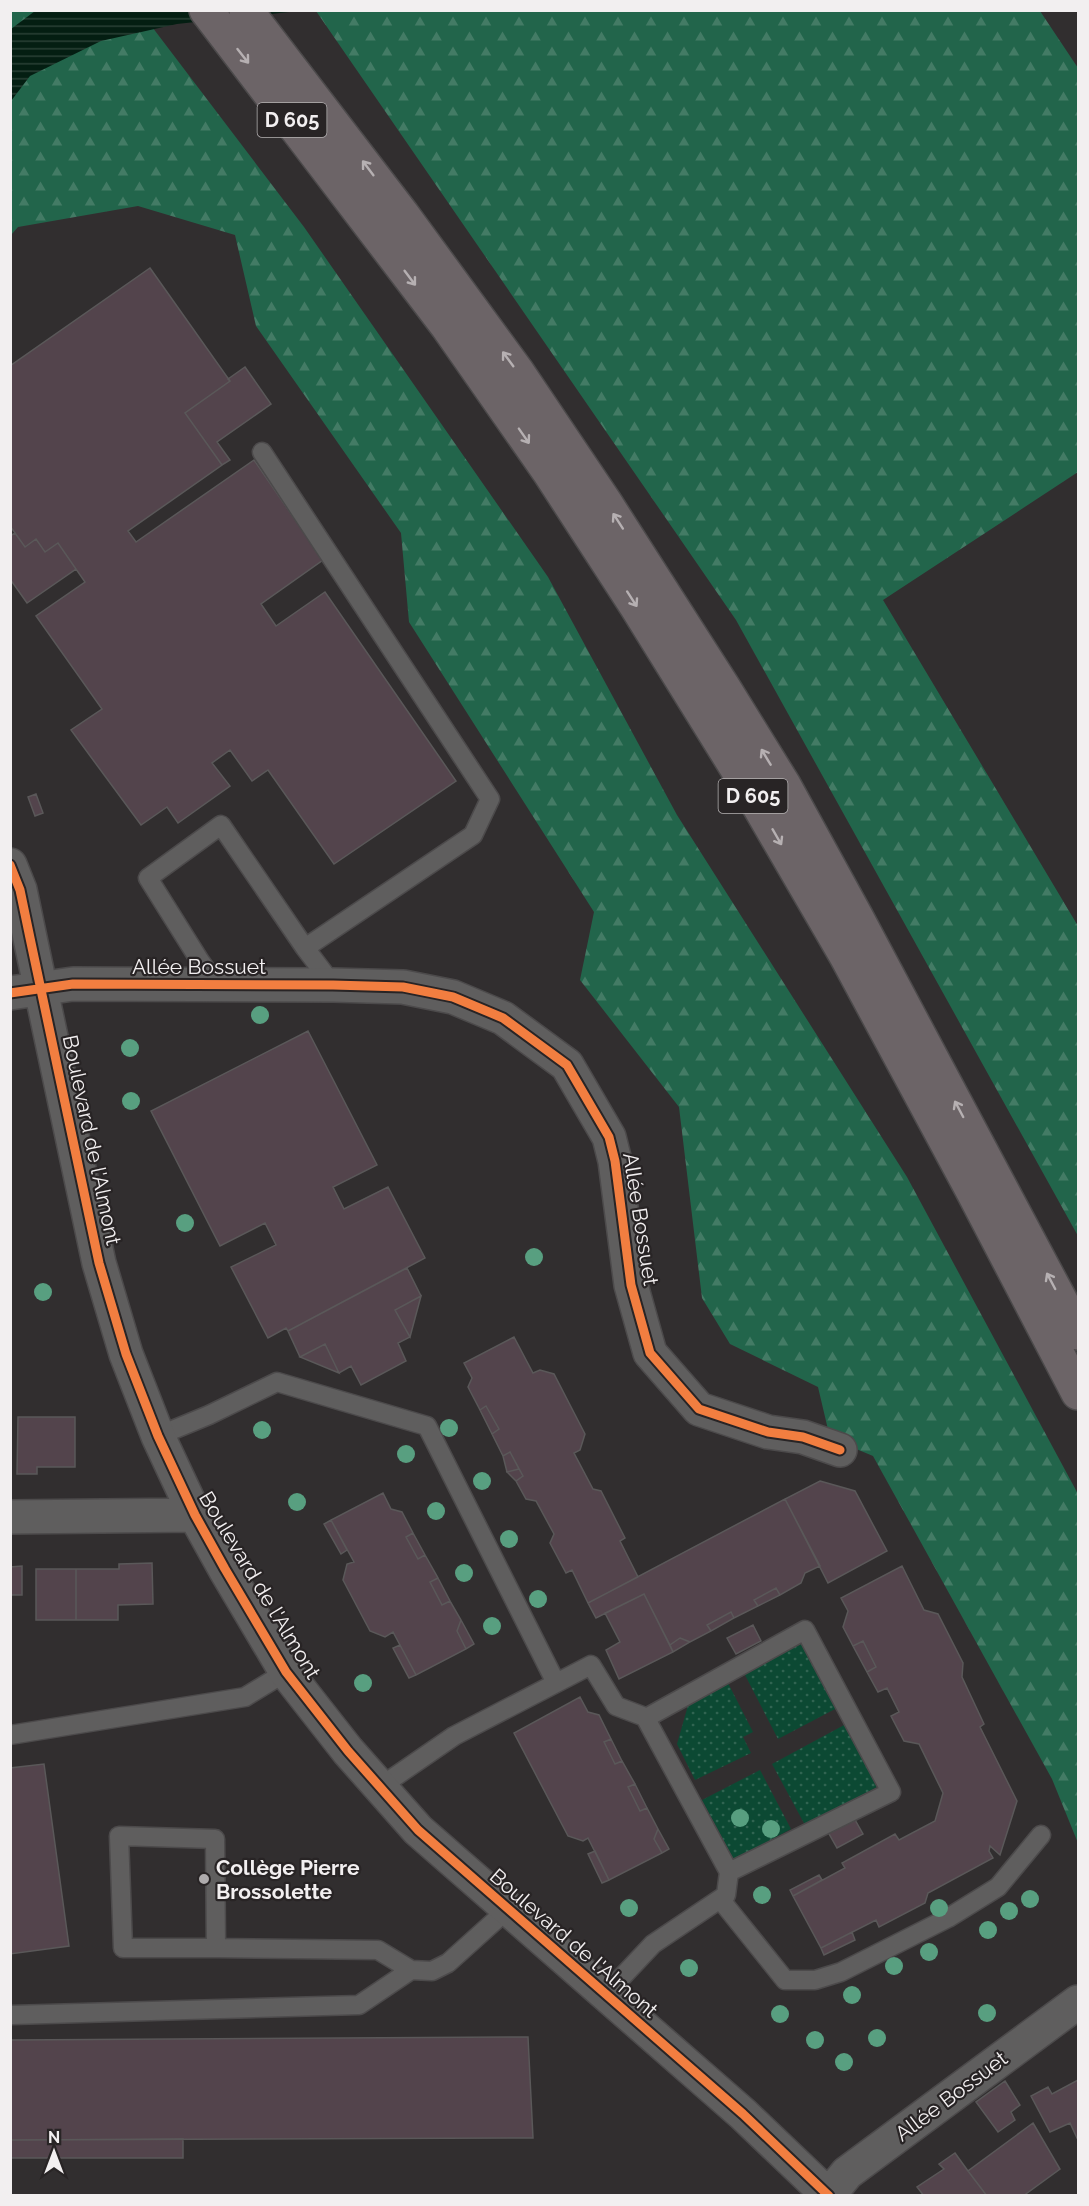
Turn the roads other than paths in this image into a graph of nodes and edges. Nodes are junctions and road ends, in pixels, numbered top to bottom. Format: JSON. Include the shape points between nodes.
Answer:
{"nodes":[{"id":1,"x":206,"y":10,"type":"edge"},
{"id":2,"x":246,"y":10,"type":"edge"},
{"id":3,"x":262,"y":452,"type":"dead end"},
{"id":4,"x":10,"y":865,"type":"edge"},
{"id":5,"x":305,"y":948,"type":"junction"},
{"id":6,"x":218,"y":984,"type":"junction"},
{"id":7,"x":333,"y":984,"type":"junction"},
{"id":8,"x":26,"y":990,"type":"edge"},
{"id":9,"x":1078,"y":1333,"type":"edge"},
{"id":10,"x":1078,"y":1393,"type":"edge"},
{"id":11,"x":158,"y":1436,"type":"junction"},
{"id":12,"x":840,"y":1450,"type":"dead end"},
{"id":13,"x":195,"y":1515,"type":"junction"},
{"id":14,"x":10,"y":1517,"type":"edge"},
{"id":15,"x":286,"y":1672,"type":"junction"},
{"id":16,"x":556,"y":1683,"type":"junction"},
{"id":17,"x":646,"y":1718,"type":"junction"},
{"id":18,"x":10,"y":1735,"type":"edge"},
{"id":19,"x":380,"y":1787,"type":"junction"},
{"id":20,"x":1041,"y":1835,"type":"dead end"},
{"id":21,"x":729,"y":1872,"type":"junction"},
{"id":22,"x":720,"y":1899,"type":"junction"},
{"id":23,"x":508,"y":1909,"type":"junction"},
{"id":24,"x":216,"y":1948,"type":"junction"},
{"id":25,"x":411,"y":1970,"type":"junction"},
{"id":26,"x":605,"y":1995,"type":"junction"},
{"id":27,"x":1078,"y":2001,"type":"edge"},
{"id":28,"x":12,"y":2015,"type":"edge"},
{"id":29,"x":829,"y":2195,"type":"edge"}],
"edges":[{"from":1,"to":10,"type":"main road","number":"D 605","one_way":true,"via":[[447,326],[636,606],[846,956]]},
{"from":9,"to":2,"type":"main road","number":"D 605","one_way":true,"via":[[784,785],[517,371]]},
{"from":3,"to":5,"type":"lane","via":[[490,798],[473,836]]},
{"from":4,"to":8,"type":"street","name":"Boulevard de l'Almont","via":[[20,890]]},
{"from":5,"to":6,"type":"lane","via":[[221,825],[148,878]]},
{"from":5,"to":7,"type":"lane"},
{"from":6,"to":7,"type":"street","name":"Allée Bossuet"},
{"from":6,"to":8,"type":"street","name":"Allée Bossuet","via":[[73,984]]},
{"from":7,"to":12,"type":"street","name":"Allée Bossuet","via":[[403,987],[453,997],[503,1018],[567,1065],[609,1137],[631,1285],[650,1353],[699,1408],[768,1432],[803,1437]]},
{"from":8,"to":11,"type":"street","name":"Boulevard de l'Almont","via":[[99,1263],[126,1354]]},
{"from":11,"to":13,"type":"street","name":"Boulevard de l'Almont"},
{"from":11,"to":16,"type":"lane","via":[[277,1382],[427,1426]]},
{"from":13,"to":14,"type":"street"},
{"from":13,"to":15,"type":"street","name":"Boulevard de l'Almont"},
{"from":15,"to":18,"type":"lane","via":[[245,1697]]},
{"from":15,"to":19,"type":"street","name":"Boulevard de l'Almont"},
{"from":16,"to":17,"type":"lane","via":[[591,1665],[616,1706]]},
{"from":16,"to":19,"type":"lane","via":[[454,1736]]},
{"from":17,"to":21,"type":"lane"},
{"from":17,"to":21,"type":"lane","via":[[806,1630],[891,1792]]},
{"from":19,"to":23,"type":"street","name":"Boulevard de l'Almont","via":[[418,1830]]},
{"from":20,"to":22,"type":"lane","via":[[998,1887],[889,1949],[815,1980],[786,1980]]},
{"from":21,"to":22,"type":"lane","via":[[726,1895]]},
{"from":22,"to":26,"type":"lane","via":[[653,1944]]},
{"from":23,"to":25,"type":"lane","via":[[448,1964],[432,1971]]},
{"from":23,"to":26,"type":"street","name":"Boulevard de l'Almont"},
{"from":24,"to":24,"type":"lane","via":[[215,1839],[119,1836],[123,1948]]},
{"from":24,"to":25,"type":"lane","via":[[378,1950]]},
{"from":25,"to":28,"type":"lane","via":[[359,2005]]},
{"from":26,"to":29,"type":"street","name":"Boulevard de l'Almont","via":[[743,2114]]},
{"from":27,"to":29,"type":"street","name":"Allée Bossuet","via":[[848,2173]]}]}
